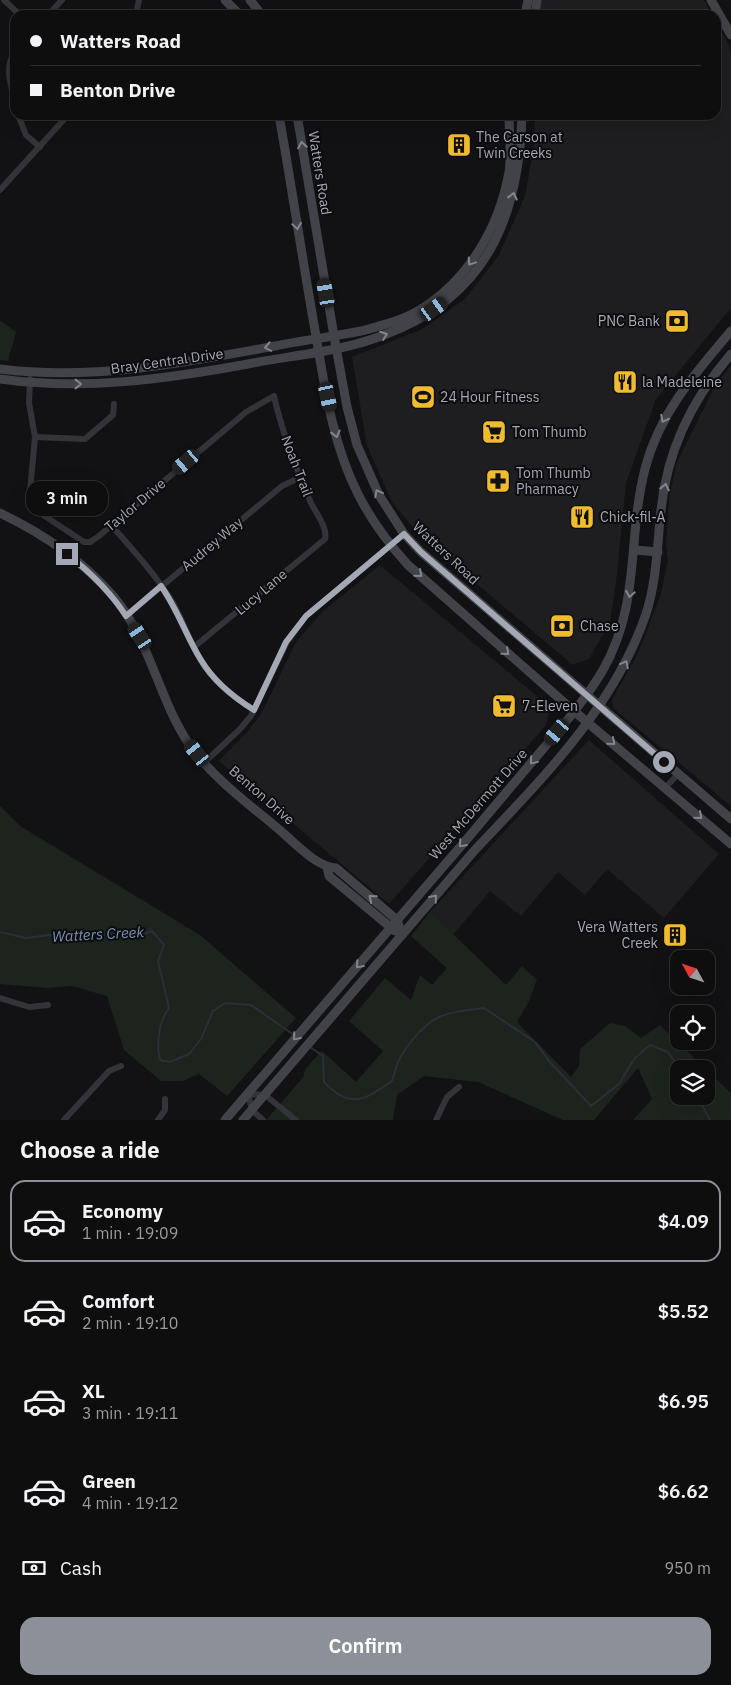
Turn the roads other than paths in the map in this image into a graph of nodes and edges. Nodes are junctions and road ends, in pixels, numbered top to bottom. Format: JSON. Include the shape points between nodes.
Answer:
{"nodes":[{"id":1,"x":4,"y":0,"type":"edge"},
{"id":2,"x":62,"y":0,"type":"edge"},
{"id":3,"x":225,"y":0,"type":"edge"},
{"id":4,"x":250,"y":0,"type":"edge"},
{"id":5,"x":15,"y":10,"type":"edge"},
{"id":6,"x":53,"y":10,"type":"edge"},
{"id":7,"x":235,"y":10,"type":"edge"},
{"id":8,"x":258,"y":10,"type":"edge"},
{"id":9,"x":721,"y":18,"type":"edge"},
{"id":10,"x":731,"y":35,"type":"edge"},
{"id":11,"x":10,"y":59,"type":"edge"},
{"id":12,"x":10,"y":74,"type":"edge"},
{"id":13,"x":20,"y":120,"type":"edge"},
{"id":14,"x":64,"y":120,"type":"edge"},
{"id":15,"x":280,"y":120,"type":"edge"},
{"id":16,"x":298,"y":120,"type":"edge"},
{"id":17,"x":510,"y":120,"type":"edge"},
{"id":18,"x":515,"y":120,"type":"edge"},
{"id":19,"x":522,"y":120,"type":"edge"},
{"id":20,"x":40,"y":147,"type":"junction"},
{"id":21,"x":519,"y":164,"type":"junction"},
{"id":22,"x":0,"y":190,"type":"edge"},
{"id":23,"x":434,"y":299,"type":"junction"},
{"id":24,"x":408,"y":325,"type":"junction"},
{"id":25,"x":731,"y":331,"type":"edge"},
{"id":26,"x":334,"y":336,"type":"junction"},
{"id":27,"x":317,"y":340,"type":"junction"},
{"id":28,"x":336,"y":348,"type":"junction"},
{"id":29,"x":318,"y":352,"type":"junction"},
{"id":30,"x":731,"y":354,"type":"edge"},
{"id":31,"x":0,"y":368,"type":"edge"},
{"id":32,"x":32,"y":371,"type":"junction"},
{"id":33,"x":691,"y":378,"type":"junction"},
{"id":34,"x":0,"y":380,"type":"edge"},
{"id":35,"x":30,"y":382,"type":"junction"},
{"id":36,"x":704,"y":389,"type":"junction"},
{"id":37,"x":274,"y":396,"type":"joint"},
{"id":38,"x":114,"y":404,"type":"dead end"},
{"id":39,"x":35,"y":438,"type":"junction"},
{"id":40,"x":301,"y":477,"type":"junction"},
{"id":41,"x":0,"y":513,"type":"edge"},
{"id":42,"x":112,"y":525,"type":"junction"},
{"id":43,"x":404,"y":534,"type":"junction"},
{"id":44,"x":326,"y":535,"type":"joint"},
{"id":45,"x":391,"y":546,"type":"junction"},
{"id":46,"x":635,"y":550,"type":"junction"},
{"id":47,"x":658,"y":552,"type":"junction"},
{"id":48,"x":161,"y":586,"type":"junction"},
{"id":49,"x":126,"y":616,"type":"junction"},
{"id":50,"x":194,"y":647,"type":"junction"},
{"id":51,"x":587,"y":695,"type":"junction"},
{"id":52,"x":600,"y":706,"type":"junction"},
{"id":53,"x":254,"y":710,"type":"junction"},
{"id":54,"x":575,"y":711,"type":"junction"},
{"id":55,"x":588,"y":722,"type":"junction"},
{"id":56,"x":206,"y":762,"type":"junction"},
{"id":57,"x":678,"y":774,"type":"junction"},
{"id":58,"x":666,"y":787,"type":"junction"},
{"id":59,"x":494,"y":807,"type":"junction"},
{"id":60,"x":506,"y":818,"type":"junction"},
{"id":61,"x":731,"y":820,"type":"edge"},
{"id":62,"x":731,"y":844,"type":"edge"},
{"id":63,"x":327,"y":867,"type":"junction"},
{"id":64,"x":397,"y":920,"type":"junction"},
{"id":65,"x":390,"y":928,"type":"junction"},
{"id":66,"x":402,"y":935,"type":"junction"},
{"id":67,"x":0,"y":998,"type":"edge"},
{"id":68,"x":48,"y":1005,"type":"dead end"},
{"id":69,"x":121,"y":1066,"type":"dead end"},
{"id":70,"x":458,"y":1088,"type":"dead end"},
{"id":71,"x":248,"y":1094,"type":"junction"},
{"id":72,"x":265,"y":1095,"type":"junction"},
{"id":73,"x":165,"y":1099,"type":"dead end"},
{"id":74,"x":252,"y":1110,"type":"junction"},
{"id":75,"x":64,"y":1120,"type":"edge"},
{"id":76,"x":158,"y":1120,"type":"edge"},
{"id":77,"x":225,"y":1120,"type":"edge"},
{"id":78,"x":244,"y":1120,"type":"edge"},
{"id":79,"x":263,"y":1120,"type":"edge"},
{"id":80,"x":296,"y":1120,"type":"edge"},
{"id":81,"x":436,"y":1120,"type":"edge"}],
"edges":[{"from":1,"to":5,"type":"street"},
{"from":2,"to":6,"type":"street"},
{"from":3,"to":7,"type":"main road"},
{"from":4,"to":8,"type":"main road"},
{"from":9,"to":10,"type":"main road"},
{"from":11,"to":12,"type":"street"},
{"from":13,"to":20,"type":"street","via":[[26,135]]},
{"from":14,"to":20,"type":"street"},
{"from":15,"to":27,"type":"main road","one_way":true},
{"from":26,"to":16,"type":"main road","name":"Watters Road","one_way":true},
{"from":17,"to":23,"type":"main road","one_way":true,"via":[[509,170],[496,221],[465,270]]},
{"from":18,"to":21,"type":"main road"},
{"from":19,"to":21,"type":"main road"},
{"from":20,"to":22,"type":"street"},
{"from":24,"to":21,"type":"main road","one_way":true,"via":[[450,298],[472,276],[489,252],[504,224]]},
{"from":23,"to":24,"type":"main road","via":[[412,317]]},
{"from":23,"to":26,"type":"main road","name":"Bray Central Drive","via":[[418,311],[383,325]]},
{"from":28,"to":24,"type":"main road","name":"Bray Central Drive","one_way":true,"via":[[371,340]]},
{"from":25,"to":33,"type":"main road","name":"West McDermott Drive"},
{"from":26,"to":27,"type":"main road","name":"Bray Central Drive"},
{"from":26,"to":28,"type":"main road","name":"Watters Road"},
{"from":27,"to":29,"type":"main road"},
{"from":27,"to":32,"type":"main road","name":"Bray Central Drive","one_way":true,"via":[[122,371]]},
{"from":28,"to":29,"type":"main road","name":"Bray Central Drive"},
{"from":43,"to":28,"type":"main road","name":"Watters Road","one_way":true,"via":[[379,495],[364,463],[347,407]]},
{"from":35,"to":29,"type":"main road","name":"Bray Central Drive","one_way":true,"via":[[122,383]]},
{"from":29,"to":45,"type":"main road","one_way":true,"via":[[336,436],[348,471],[372,518]]},
{"from":30,"to":36,"type":"main road","name":"West McDermott Drive"},
{"from":31,"to":32,"type":"main road","name":"Bray Central Drive"},
{"from":32,"to":35,"type":"street"},
{"from":33,"to":36,"type":"main road"},
{"from":33,"to":46,"type":"main road","name":"West McDermott Drive","one_way":true,"via":[[667,415],[650,452],[640,496]]},
{"from":34,"to":35,"type":"main road","name":"Bray Central Drive"},
{"from":35,"to":39,"type":"street","via":[[28,402]]},
{"from":47,"to":36,"type":"main road","name":"West McDermott Drive","one_way":true,"via":[[669,468],[685,423]]},
{"from":37,"to":40,"type":"street","name":"Noah Trail"},
{"from":37,"to":42,"type":"street","name":"Taylor Drive","via":[[246,412]]},
{"from":38,"to":39,"type":"street","via":[[113,415],[85,439]]},
{"from":39,"to":42,"type":"street","name":"Taylor Drive","via":[[29,502],[34,509],[80,540],[90,542]]},
{"from":40,"to":44,"type":"street","name":"Noah Trail"},
{"from":40,"to":48,"type":"street","name":"Audrey Way","via":[[282,486]]},
{"from":41,"to":49,"type":"main road","name":"Benton Drive","via":[[41,535],[88,570],[114,597]]},
{"from":42,"to":48,"type":"street"},
{"from":43,"to":45,"type":"street"},
{"from":43,"to":51,"type":"main road","name":"Watters Road"},
{"from":44,"to":50,"type":"street","name":"Lucy Lane","via":[[321,543]]},
{"from":45,"to":53,"type":"street","via":[[306,616],[286,642]]},
{"from":45,"to":54,"type":"main road","one_way":true},
{"from":46,"to":47,"type":"main road"},
{"from":46,"to":51,"type":"main road","name":"West McDermott Drive","one_way":true,"via":[[631,591],[621,629],[609,658]]},
{"from":52,"to":47,"type":"main road","name":"West McDermott Drive","one_way":true,"via":[[637,639],[652,591]]},
{"from":48,"to":49,"type":"street","name":"Audrey Way"},
{"from":48,"to":50,"type":"street"},
{"from":49,"to":56,"type":"main road","name":"Benton Drive","via":[[140,636],[189,744]]},
{"from":50,"to":53,"type":"street","via":[[214,678]]},
{"from":51,"to":52,"type":"main road","name":"Watters Road"},
{"from":51,"to":54,"type":"main road","name":"West McDermott Drive"},
{"from":52,"to":55,"type":"main road","name":"West McDermott Drive"},
{"from":52,"to":57,"type":"main road","name":"Watters Road"},
{"from":53,"to":56,"type":"street","via":[[240,729]]},
{"from":54,"to":55,"type":"main road"},
{"from":54,"to":59,"type":"main road","name":"West McDermott Drive","one_way":true},
{"from":55,"to":58,"type":"main road","one_way":true},
{"from":55,"to":60,"type":"main road","name":"West McDermott Drive"},
{"from":56,"to":63,"type":"main road","name":"Benton Drive","via":[[237,793]]},
{"from":57,"to":58,"type":"street"},
{"from":57,"to":61,"type":"main road","name":"Watters Road"},
{"from":58,"to":62,"type":"main road","one_way":true},
{"from":59,"to":60,"type":"main road"},
{"from":59,"to":64,"type":"main road","name":"West McDermott Drive","one_way":true},
{"from":66,"to":60,"type":"main road","name":"West McDermott Drive","one_way":true},
{"from":64,"to":63,"type":"main road","name":"Benton Drive","one_way":true,"via":[[336,868]]},
{"from":63,"to":65,"type":"main road","name":"Benton Drive","via":[[329,876]]},
{"from":64,"to":65,"type":"main road","name":"West McDermott Drive"},
{"from":64,"to":66,"type":"main road"},
{"from":65,"to":66,"type":"main road","name":"Benton Drive"},
{"from":65,"to":71,"type":"main road","name":"West McDermott Drive","one_way":true},
{"from":66,"to":72,"type":"main road","name":"West McDermott Drive"},
{"from":67,"to":68,"type":"street","via":[[30,1007]]},
{"from":69,"to":75,"type":"street","via":[[109,1071]]},
{"from":70,"to":81,"type":"street","via":[[447,1097]]},
{"from":71,"to":72,"type":"street"},
{"from":71,"to":74,"type":"street"},
{"from":71,"to":77,"type":"main road","name":"West McDermott Drive"},
{"from":72,"to":74,"type":"main road","name":"West McDermott Drive"},
{"from":72,"to":80,"type":"street"},
{"from":73,"to":76,"type":"street","via":[[165,1110]]},
{"from":74,"to":78,"type":"main road","name":"West McDermott Drive"},
{"from":74,"to":79,"type":"street"}]}
